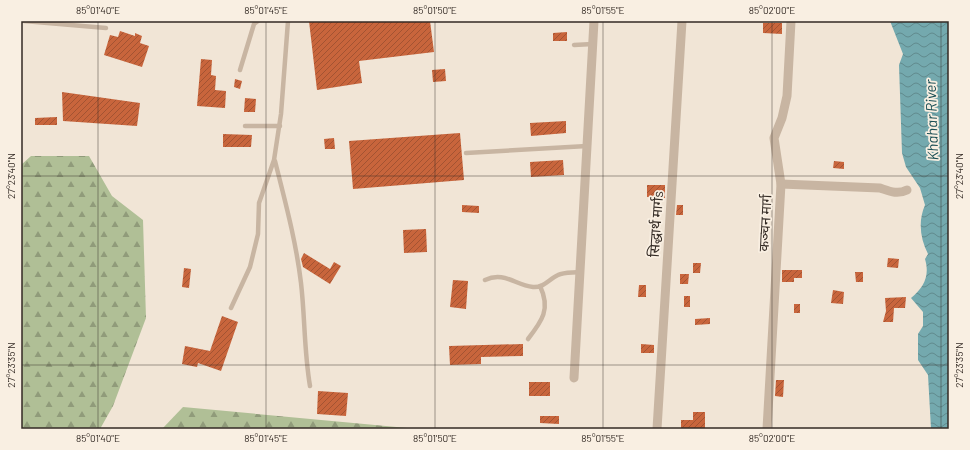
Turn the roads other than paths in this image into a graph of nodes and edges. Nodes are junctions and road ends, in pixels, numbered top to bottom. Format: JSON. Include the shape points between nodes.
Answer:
{"nodes":[{"id":1,"x":24,"y":21,"type":"edge"},
{"id":2,"x":258,"y":21,"type":"edge"},
{"id":3,"x":288,"y":21,"type":"edge"},
{"id":4,"x":594,"y":21,"type":"edge"},
{"id":5,"x":682,"y":21,"type":"edge"},
{"id":6,"x":791,"y":21,"type":"edge"},
{"id":7,"x":106,"y":28,"type":"dead end"},
{"id":8,"x":593,"y":44,"type":"junction"},
{"id":9,"x":574,"y":45,"type":"dead end"},
{"id":10,"x":240,"y":70,"type":"dead end"},
{"id":11,"x":245,"y":126,"type":"dead end"},
{"id":12,"x":280,"y":126,"type":"junction"},
{"id":13,"x":587,"y":146,"type":"junction"},
{"id":14,"x":466,"y":153,"type":"dead end"},
{"id":15,"x":274,"y":160,"type":"junction"},
{"id":16,"x":781,"y":184,"type":"junction"},
{"id":17,"x":907,"y":190,"type":"dead end"},
{"id":18,"x":580,"y":272,"type":"junction"},
{"id":19,"x":485,"y":280,"type":"dead end"},
{"id":20,"x":540,"y":286,"type":"junction"},
{"id":21,"x":231,"y":308,"type":"dead end"},
{"id":22,"x":528,"y":339,"type":"dead end"},
{"id":23,"x":574,"y":378,"type":"dead end"},
{"id":24,"x":310,"y":386,"type":"dead end"},
{"id":25,"x":657,"y":429,"type":"edge"},
{"id":26,"x":767,"y":429,"type":"edge"}],
"edges":[{"from":1,"to":7,"type":"lane"},
{"from":2,"to":10,"type":"lane","via":[[254,24]]},
{"from":3,"to":12,"type":"lane"},
{"from":4,"to":8,"type":"street"},
{"from":5,"to":25,"type":"street","name":"सिद्धार्थ मार्गs"},
{"from":6,"to":16,"type":"street","name":"कञ्चन मार्ग","via":[[787,96],[774,138]]},
{"from":8,"to":9,"type":"lane"},
{"from":8,"to":13,"type":"street"},
{"from":11,"to":12,"type":"lane"},
{"from":12,"to":15,"type":"lane"},
{"from":13,"to":14,"type":"lane"},
{"from":13,"to":18,"type":"street"},
{"from":15,"to":21,"type":"lane","via":[[259,203],[258,234],[250,267]]},
{"from":15,"to":24,"type":"lane","via":[[293,233],[300,276],[305,357]]},
{"from":16,"to":17,"type":"street","via":[[880,188],[891,192]]},
{"from":16,"to":26,"type":"street","name":"कञ्चन मार्ग"},
{"from":18,"to":20,"type":"lane","via":[[559,275]]},
{"from":18,"to":23,"type":"street"},
{"from":19,"to":20,"type":"lane","via":[[493,276],[533,287]]},
{"from":20,"to":22,"type":"lane","via":[[544,296],[545,314]]}]}
